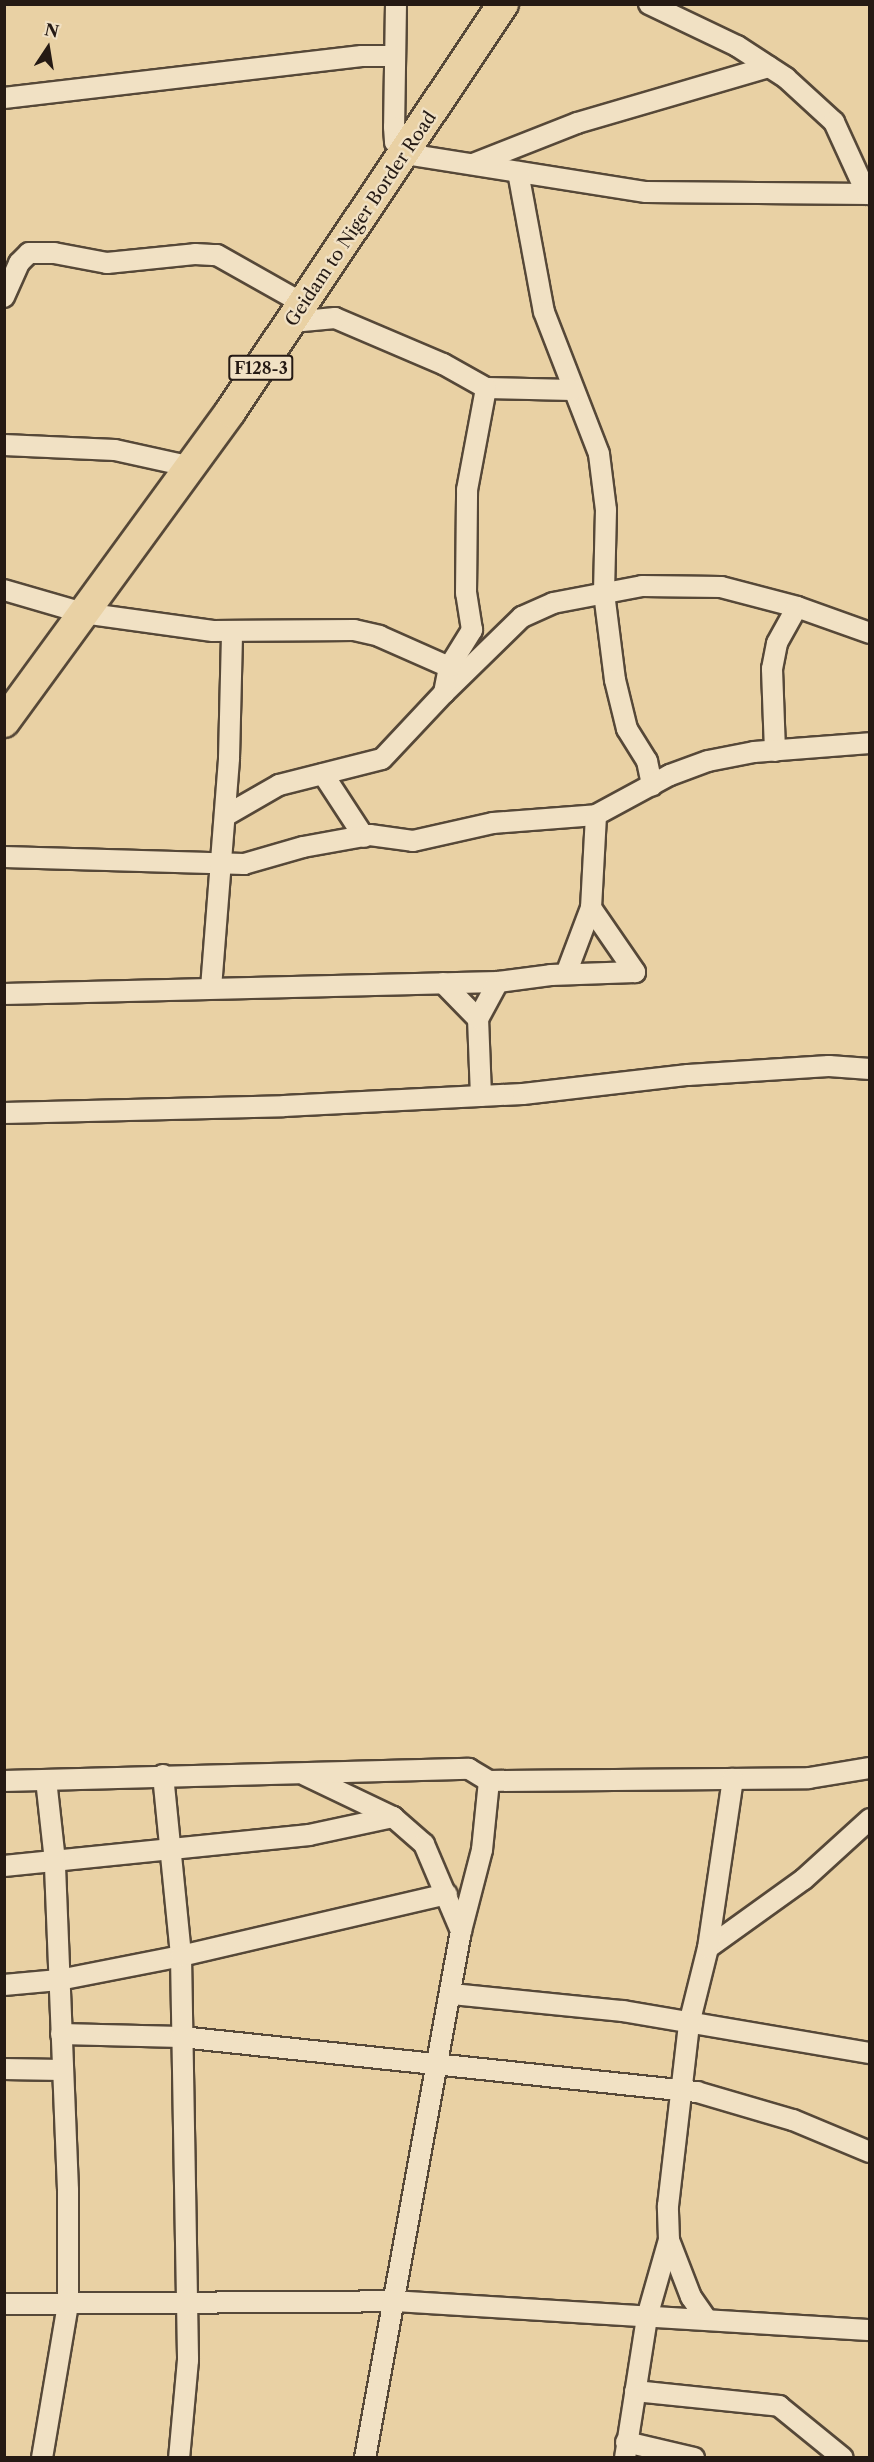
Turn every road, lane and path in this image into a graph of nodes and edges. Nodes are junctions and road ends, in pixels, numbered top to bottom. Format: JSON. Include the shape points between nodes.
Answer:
{"nodes":[{"id":1,"x":396,"y":4,"type":"edge"},
{"id":2,"x":504,"y":4,"type":"edge"},
{"id":3,"x":649,"y":4,"type":"edge"},
{"id":4,"x":395,"y":56,"type":"junction"},
{"id":5,"x":769,"y":67,"type":"junction"},
{"id":6,"x":4,"y":98,"type":"edge"},
{"id":7,"x":406,"y":154,"type":"junction"},
{"id":8,"x":473,"y":164,"type":"junction"},
{"id":9,"x":518,"y":172,"type":"junction"},
{"id":10,"x":868,"y":194,"type":"edge"},
{"id":11,"x":4,"y":297,"type":"edge"},
{"id":12,"x":298,"y":313,"type":"junction"},
{"id":13,"x":486,"y":388,"type":"junction"},
{"id":14,"x":573,"y":390,"type":"junction"},
{"id":15,"x":4,"y":445,"type":"edge"},
{"id":16,"x":192,"y":467,"type":"junction"},
{"id":17,"x":4,"y":590,"type":"edge"},
{"id":18,"x":604,"y":593,"type":"junction"},
{"id":19,"x":797,"y":607,"type":"junction"},
{"id":20,"x":82,"y":613,"type":"junction"},
{"id":21,"x":232,"y":632,"type":"junction"},
{"id":22,"x":870,"y":633,"type":"edge"},
{"id":23,"x":448,"y":666,"type":"junction"},
{"id":24,"x":444,"y":693,"type":"junction"},
{"id":25,"x":4,"y":722,"type":"edge"},
{"id":26,"x":870,"y":743,"type":"edge"},
{"id":27,"x":775,"y":751,"type":"junction"},
{"id":28,"x":323,"y":774,"type":"junction"},
{"id":29,"x":652,"y":785,"type":"junction"},
{"id":30,"x":596,"y":815,"type":"junction"},
{"id":31,"x":225,"y":816,"type":"junction"},
{"id":32,"x":364,"y":837,"type":"junction"},
{"id":33,"x":4,"y":857,"type":"edge"},
{"id":34,"x":222,"y":863,"type":"junction"},
{"id":35,"x":591,"y":908,"type":"junction"},
{"id":36,"x":566,"y":974,"type":"junction"},
{"id":37,"x":498,"y":982,"type":"junction"},
{"id":38,"x":443,"y":983,"type":"junction"},
{"id":39,"x":212,"y":988,"type":"junction"},
{"id":40,"x":4,"y":994,"type":"edge"},
{"id":41,"x":478,"y":1019,"type":"junction"},
{"id":42,"x":870,"y":1069,"type":"edge"},
{"id":43,"x":481,"y":1096,"type":"junction"},
{"id":44,"x":4,"y":1113,"type":"edge"},
{"id":45,"x":870,"y":1768,"type":"edge"},
{"id":46,"x":303,"y":1774,"type":"junction"},
{"id":47,"x":163,"y":1775,"type":"junction"},
{"id":48,"x":733,"y":1779,"type":"junction"},
{"id":49,"x":46,"y":1780,"type":"junction"},
{"id":50,"x":4,"y":1781,"type":"edge"},
{"id":51,"x":489,"y":1781,"type":"junction"},
{"id":52,"x":393,"y":1817,"type":"junction"},
{"id":53,"x":870,"y":1819,"type":"edge"},
{"id":54,"x":170,"y":1850,"type":"junction"},
{"id":55,"x":55,"y":1861,"type":"junction"},
{"id":56,"x":4,"y":1866,"type":"edge"},
{"id":57,"x":447,"y":1894,"type":"junction"},
{"id":58,"x":461,"y":1931,"type":"junction"},
{"id":59,"x":708,"y":1948,"type":"junction"},
{"id":60,"x":181,"y":1956,"type":"junction"},
{"id":61,"x":59,"y":1980,"type":"junction"},
{"id":62,"x":4,"y":1985,"type":"edge"},
{"id":63,"x":452,"y":1994,"type":"junction"},
{"id":64,"x":689,"y":2024,"type":"junction"},
{"id":65,"x":61,"y":2034,"type":"junction"},
{"id":66,"x":181,"y":2037,"type":"junction"},
{"id":67,"x":870,"y":2053,"type":"edge"},
{"id":68,"x":438,"y":2065,"type":"junction"},
{"id":69,"x":4,"y":2069,"type":"edge"},
{"id":70,"x":62,"y":2070,"type":"junction"},
{"id":71,"x":680,"y":2089,"type":"junction"},
{"id":72,"x":870,"y":2152,"type":"edge"},
{"id":73,"x":669,"y":2240,"type":"junction"},
{"id":74,"x":186,"y":2301,"type":"junction"},
{"id":75,"x":393,"y":2301,"type":"junction"},
{"id":76,"x":4,"y":2304,"type":"edge"},
{"id":77,"x":68,"y":2304,"type":"junction"},
{"id":78,"x":648,"y":2317,"type":"junction"},
{"id":79,"x":707,"y":2320,"type":"junction"},
{"id":80,"x":870,"y":2331,"type":"edge"},
{"id":81,"x":635,"y":2391,"type":"junction"},
{"id":82,"x":626,"y":2450,"type":"edge"},
{"id":83,"x":42,"y":2457,"type":"edge"},
{"id":84,"x":179,"y":2457,"type":"edge"},
{"id":85,"x":365,"y":2457,"type":"edge"},
{"id":86,"x":694,"y":2457,"type":"edge"},
{"id":87,"x":843,"y":2457,"type":"edge"}],
"edges":[{"from":1,"to":4,"type":"street"},
{"from":2,"to":7,"type":"main road","name":"Geidam to Niger Border Road","number":"F128-3"},
{"from":3,"to":5,"type":"street","via":[[737,46]]},
{"from":4,"to":6,"type":"street","via":[[362,56]]},
{"from":4,"to":7,"type":"street","via":[[395,142]]},
{"from":5,"to":8,"type":"street","via":[[577,123]]},
{"from":5,"to":10,"type":"street","via":[[834,122]]},
{"from":7,"to":8,"type":"street"},
{"from":7,"to":12,"type":"main road","name":"Geidam to Niger Border Road","number":"F128-3"},
{"from":8,"to":9,"type":"street"},
{"from":9,"to":10,"type":"street","via":[[646,192]]},
{"from":9,"to":14,"type":"street","via":[[544,312]]},
{"from":11,"to":12,"type":"street","via":[[19,263],[29,253],[54,253],[107,263],[217,255]]},
{"from":12,"to":13,"type":"street","via":[[335,318],[443,364]]},
{"from":12,"to":16,"type":"main road","name":"Geidam to Niger Border Road","number":"F128-3"},
{"from":13,"to":14,"type":"street"},
{"from":13,"to":23,"type":"street","via":[[467,490],[466,593],[472,630]]},
{"from":14,"to":18,"type":"street","via":[[599,454],[606,510]]},
{"from":15,"to":16,"type":"street","via":[[115,450]]},
{"from":16,"to":20,"type":"main road","name":"Geidam to Niger Border Road","number":"F128-3"},
{"from":17,"to":20,"type":"street"},
{"from":18,"to":19,"type":"street","via":[[642,586],[721,587]]},
{"from":18,"to":24,"type":"street","via":[[553,603],[522,617]]},
{"from":18,"to":29,"type":"street","via":[[617,690],[627,729],[647,761]]},
{"from":19,"to":22,"type":"street"},
{"from":19,"to":27,"type":"street","via":[[777,643],[772,669]]},
{"from":20,"to":21,"type":"street"},
{"from":20,"to":25,"type":"main road","name":"Geidam to Niger Border Road","number":"F128-3"},
{"from":21,"to":23,"type":"street","via":[[354,630],[379,636]]},
{"from":21,"to":31,"type":"street"},
{"from":23,"to":24,"type":"street"},
{"from":24,"to":28,"type":"street","via":[[382,759]]},
{"from":26,"to":27,"type":"street"},
{"from":27,"to":29,"type":"street","via":[[708,761]]},
{"from":28,"to":31,"type":"street","via":[[279,785]]},
{"from":28,"to":32,"type":"street"},
{"from":29,"to":30,"type":"street"},
{"from":30,"to":32,"type":"street","via":[[493,823],[413,841]]},
{"from":30,"to":35,"type":"street"},
{"from":31,"to":34,"type":"street"},
{"from":32,"to":34,"type":"street","via":[[303,847],[244,864]]},
{"from":33,"to":34,"type":"street"},
{"from":34,"to":39,"type":"street"},
{"from":35,"to":36,"type":"street"},
{"from":35,"to":36,"type":"street","via":[[635,972]]},
{"from":36,"to":37,"type":"street"},
{"from":37,"to":38,"type":"street"},
{"from":37,"to":41,"type":"street"},
{"from":38,"to":39,"type":"street"},
{"from":38,"to":41,"type":"street"},
{"from":39,"to":40,"type":"street"},
{"from":41,"to":43,"type":"street"},
{"from":42,"to":43,"type":"street","via":[[829,1066],[688,1075]]},
{"from":43,"to":44,"type":"street"},
{"from":45,"to":48,"type":"street","via":[[809,1778]]},
{"from":46,"to":47,"type":"street"},
{"from":46,"to":51,"type":"street","via":[[469,1769]]},
{"from":46,"to":52,"type":"street"},
{"from":47,"to":49,"type":"street"},
{"from":47,"to":54,"type":"street"},
{"from":48,"to":51,"type":"street"},
{"from":48,"to":59,"type":"street"},
{"from":49,"to":50,"type":"street"},
{"from":49,"to":55,"type":"street"},
{"from":51,"to":58,"type":"street","via":[[482,1850]]},
{"from":52,"to":54,"type":"street","via":[[309,1835]]},
{"from":52,"to":57,"type":"street","via":[[424,1844]]},
{"from":53,"to":59,"type":"street","via":[[804,1879]]},
{"from":54,"to":55,"type":"street"},
{"from":54,"to":60,"type":"street"},
{"from":55,"to":56,"type":"street"},
{"from":55,"to":61,"type":"street"},
{"from":57,"to":58,"type":"street"},
{"from":57,"to":60,"type":"street"},
{"from":58,"to":63,"type":"street"},
{"from":59,"to":64,"type":"street"},
{"from":60,"to":61,"type":"street"},
{"from":60,"to":66,"type":"street"},
{"from":61,"to":62,"type":"street"},
{"from":61,"to":65,"type":"street"},
{"from":63,"to":64,"type":"street","via":[[624,2011]]},
{"from":63,"to":68,"type":"street"},
{"from":64,"to":67,"type":"street"},
{"from":64,"to":71,"type":"street"},
{"from":65,"to":66,"type":"street"},
{"from":65,"to":70,"type":"street"},
{"from":66,"to":68,"type":"street"},
{"from":66,"to":74,"type":"street"},
{"from":68,"to":71,"type":"street"},
{"from":68,"to":75,"type":"street"},
{"from":69,"to":70,"type":"street"},
{"from":70,"to":77,"type":"street"},
{"from":71,"to":72,"type":"street","via":[[793,2120]]},
{"from":71,"to":73,"type":"street","via":[[668,2206]]},
{"from":73,"to":78,"type":"street"},
{"from":73,"to":79,"type":"street","via":[[691,2296]]},
{"from":74,"to":75,"type":"street"},
{"from":74,"to":77,"type":"street"},
{"from":74,"to":84,"type":"street","via":[[188,2360]]},
{"from":75,"to":78,"type":"street"},
{"from":75,"to":85,"type":"street"},
{"from":76,"to":77,"type":"street"},
{"from":77,"to":83,"type":"street"},
{"from":78,"to":79,"type":"street"},
{"from":78,"to":81,"type":"street"},
{"from":79,"to":80,"type":"street"},
{"from":81,"to":82,"type":"street"},
{"from":81,"to":87,"type":"street","via":[[779,2406]]},
{"from":82,"to":86,"type":"street"}]}
